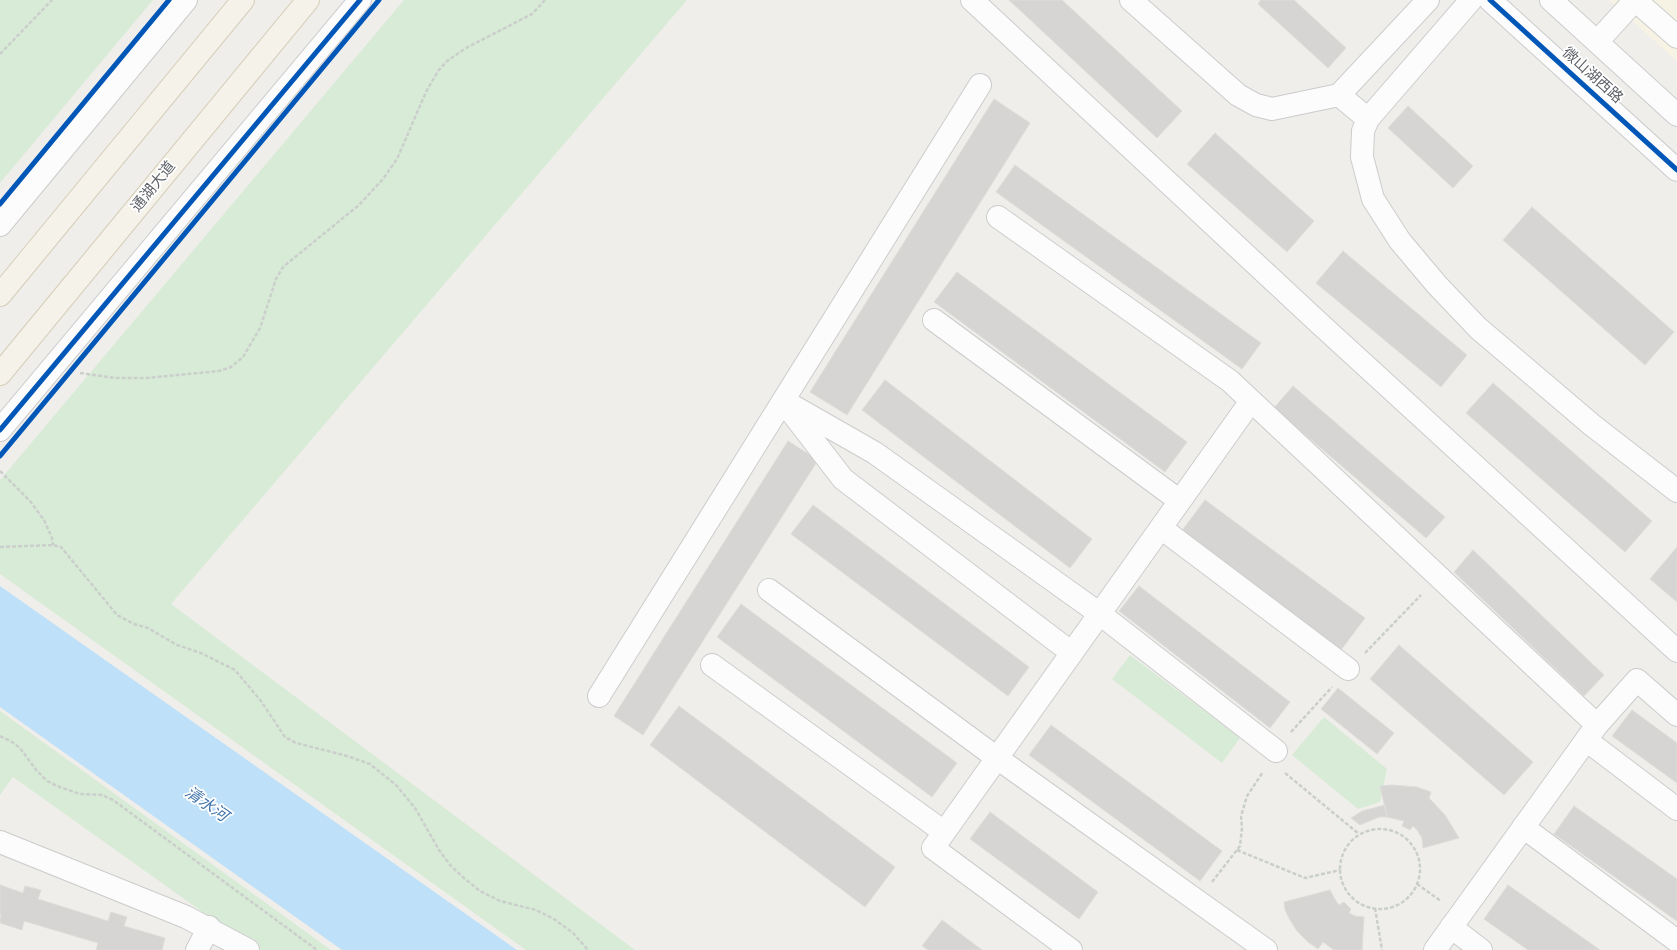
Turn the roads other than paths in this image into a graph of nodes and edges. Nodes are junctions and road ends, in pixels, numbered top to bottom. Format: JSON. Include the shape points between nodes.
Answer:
{"nodes":[{"id":1,"x":186,"y":0,"type":"edge"},
{"id":2,"x":243,"y":0,"type":"edge"},
{"id":3,"x":308,"y":0,"type":"edge"},
{"id":4,"x":360,"y":0,"type":"edge"},
{"id":5,"x":972,"y":0,"type":"edge"},
{"id":6,"x":1131,"y":0,"type":"edge"},
{"id":7,"x":1428,"y":0,"type":"edge"},
{"id":8,"x":1471,"y":0,"type":"edge"},
{"id":9,"x":1551,"y":0,"type":"edge"},
{"id":10,"x":1635,"y":0,"type":"edge"},
{"id":11,"x":1504,"y":4,"type":"edge"},
{"id":12,"x":1677,"y":37,"type":"edge"},
{"id":13,"x":1597,"y":42,"type":"junction"},
{"id":14,"x":980,"y":85,"type":"dead end"},
{"id":15,"x":1339,"y":95,"type":"junction"},
{"id":16,"x":1677,"y":115,"type":"edge"},
{"id":17,"x":1368,"y":119,"type":"junction"},
{"id":18,"x":1677,"y":170,"type":"edge"},
{"id":19,"x":998,"y":217,"type":"dead end"},
{"id":20,"x":0,"y":225,"type":"edge"},
{"id":21,"x":0,"y":295,"type":"edge"},
{"id":22,"x":934,"y":320,"type":"dead end"},
{"id":23,"x":0,"y":374,"type":"edge"},
{"id":24,"x":784,"y":401,"type":"junction"},
{"id":25,"x":1251,"y":402,"type":"junction"},
{"id":26,"x":0,"y":430,"type":"edge"},
{"id":27,"x":1677,"y":491,"type":"edge"},
{"id":28,"x":1180,"y":501,"type":"junction"},
{"id":29,"x":1160,"y":528,"type":"junction"},
{"id":30,"x":769,"y":590,"type":"dead end"},
{"id":31,"x":1100,"y":614,"type":"junction"},
{"id":32,"x":1677,"y":651,"type":"edge"},
{"id":33,"x":1072,"y":653,"type":"junction"},
{"id":34,"x":712,"y":665,"type":"dead end"},
{"id":35,"x":1348,"y":669,"type":"road end"},
{"id":36,"x":599,"y":696,"type":"dead end"},
{"id":37,"x":1677,"y":715,"type":"edge"},
{"id":38,"x":1591,"y":733,"type":"junction"},
{"id":39,"x":1273,"y":756,"type":"road end"},
{"id":40,"x":997,"y":758,"type":"junction"},
{"id":41,"x":1677,"y":809,"type":"edge"},
{"id":42,"x":1523,"y":827,"type":"junction"},
{"id":43,"x":944,"y":832,"type":"junction"},
{"id":44,"x":0,"y":842,"type":"edge"},
{"id":45,"x":1455,"y":921,"type":"junction"},
{"id":46,"x":209,"y":928,"type":"junction"},
{"id":47,"x":1677,"y":941,"type":"edge"},
{"id":48,"x":197,"y":950,"type":"edge"},
{"id":49,"x":248,"y":950,"type":"edge"},
{"id":50,"x":1071,"y":950,"type":"edge"},
{"id":51,"x":1266,"y":950,"type":"edge"},
{"id":52,"x":1435,"y":950,"type":"edge"},
{"id":53,"x":1481,"y":950,"type":"edge"}],
"edges":[{"from":1,"to":20,"type":"street"},
{"from":2,"to":21,"type":"main road"},
{"from":3,"to":23,"type":"main road","name":"通湖大道"},
{"from":4,"to":26,"type":"street"},
{"from":5,"to":32,"type":"street"},
{"from":6,"to":15,"type":"street","via":[[1238,95],[1256,105],[1272,109]]},
{"from":7,"to":15,"type":"street"},
{"from":8,"to":17,"type":"street"},
{"from":9,"to":13,"type":"street","name":"微山湖西路"},
{"from":10,"to":12,"type":"street"},
{"from":10,"to":13,"type":"street"},
{"from":11,"to":18,"type":"street","name":"微山湖西路"},
{"from":13,"to":16,"type":"street","name":"微山湖西路"},
{"from":14,"to":24,"type":"street"},
{"from":15,"to":17,"type":"street"},
{"from":17,"to":27,"type":"street","via":[[1363,131],[1362,157],[1374,199],[1400,241],[1427,274],[1478,328],[1592,425]]},
{"from":19,"to":25,"type":"street","via":[[1230,381]]},
{"from":22,"to":28,"type":"street"},
{"from":24,"to":31,"type":"street","via":[[875,453]]},
{"from":24,"to":33,"type":"street","via":[[843,479]]},
{"from":24,"to":36,"type":"street"},
{"from":25,"to":28,"type":"street"},
{"from":25,"to":38,"type":"street","via":[[1438,577]]},
{"from":28,"to":29,"type":"street"},
{"from":29,"to":31,"type":"street"},
{"from":29,"to":35,"type":"street"},
{"from":30,"to":40,"type":"street"},
{"from":31,"to":33,"type":"street"},
{"from":31,"to":39,"type":"street"},
{"from":33,"to":40,"type":"street"},
{"from":34,"to":43,"type":"street"},
{"from":37,"to":38,"type":"street","via":[[1637,680]]},
{"from":38,"to":41,"type":"street"},
{"from":38,"to":42,"type":"street"},
{"from":40,"to":43,"type":"street"},
{"from":40,"to":51,"type":"street"},
{"from":42,"to":45,"type":"street"},
{"from":42,"to":47,"type":"street"},
{"from":43,"to":50,"type":"street","via":[[933,848]]},
{"from":44,"to":46,"type":"street","via":[[186,916]]},
{"from":45,"to":52,"type":"street"},
{"from":45,"to":53,"type":"street"},
{"from":46,"to":48,"type":"street"},
{"from":46,"to":49,"type":"street"}]}
